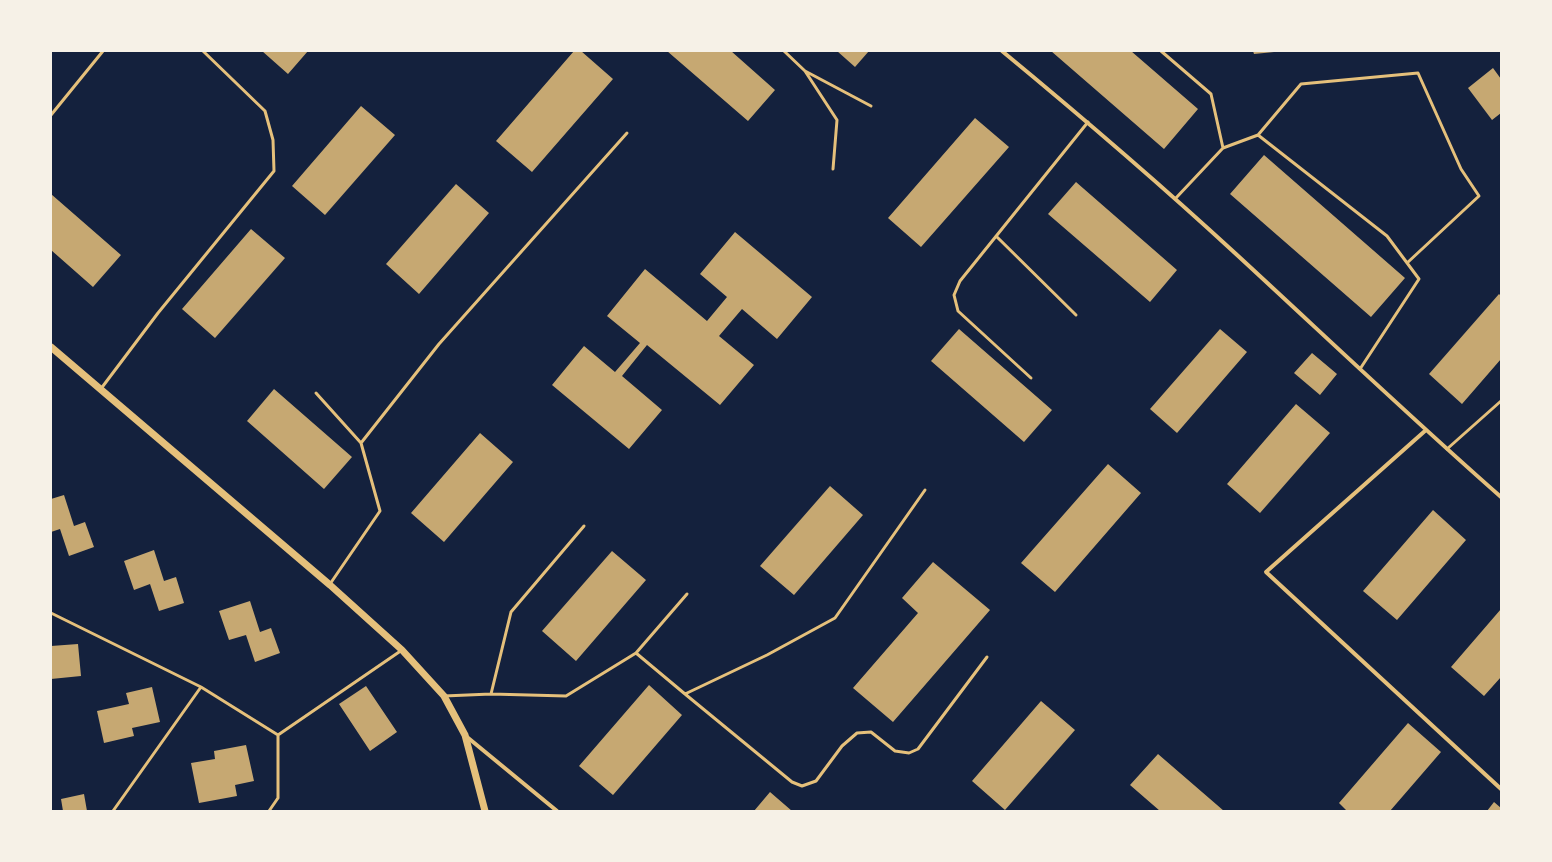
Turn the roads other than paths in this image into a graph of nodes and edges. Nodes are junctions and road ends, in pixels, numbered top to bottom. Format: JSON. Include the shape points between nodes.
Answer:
{"nodes":[{"id":1,"x":103,"y":51,"type":"edge"},
{"id":2,"x":203,"y":51,"type":"edge"},
{"id":3,"x":784,"y":51,"type":"edge"},
{"id":4,"x":1002,"y":51,"type":"edge"},
{"id":5,"x":1160,"y":51,"type":"edge"},
{"id":6,"x":805,"y":71,"type":"junction"},
{"id":7,"x":871,"y":106,"type":"dead end"},
{"id":8,"x":51,"y":115,"type":"edge"},
{"id":9,"x":1088,"y":122,"type":"junction"},
{"id":10,"x":627,"y":133,"type":"dead end"},
{"id":11,"x":1258,"y":135,"type":"junction"},
{"id":12,"x":1223,"y":148,"type":"junction"},
{"id":13,"x":833,"y":169,"type":"dead end"},
{"id":14,"x":1175,"y":200,"type":"junction"},
{"id":15,"x":996,"y":236,"type":"junction"},
{"id":16,"x":1407,"y":263,"type":"junction"},
{"id":17,"x":1076,"y":316,"type":"dead end"},
{"id":18,"x":51,"y":347,"type":"edge"},
{"id":19,"x":1360,"y":369,"type":"junction"},
{"id":20,"x":1031,"y":378,"type":"dead end"},
{"id":21,"x":100,"y":390,"type":"junction"},
{"id":22,"x":316,"y":393,"type":"dead end"},
{"id":23,"x":1501,"y":401,"type":"edge"},
{"id":24,"x":1426,"y":430,"type":"junction"},
{"id":25,"x":360,"y":442,"type":"junction"},
{"id":26,"x":1446,"y":449,"type":"junction"},
{"id":27,"x":926,"y":490,"type":"dead end"},
{"id":28,"x":1501,"y":497,"type":"edge"},
{"id":29,"x":584,"y":526,"type":"dead end"},
{"id":30,"x":330,"y":585,"type":"junction"},
{"id":31,"x":687,"y":594,"type":"dead end"},
{"id":32,"x":51,"y":614,"type":"edge"},
{"id":33,"x":402,"y":650,"type":"junction"},
{"id":34,"x":636,"y":653,"type":"junction"},
{"id":35,"x":987,"y":657,"type":"dead end"},
{"id":36,"x":201,"y":687,"type":"junction"},
{"id":37,"x":491,"y":694,"type":"junction"},
{"id":38,"x":685,"y":694,"type":"junction"},
{"id":39,"x":444,"y":696,"type":"junction"},
{"id":40,"x":278,"y":735,"type":"junction"},
{"id":41,"x":465,"y":735,"type":"junction"},
{"id":42,"x":1501,"y":788,"type":"edge"},
{"id":43,"x":113,"y":811,"type":"edge"},
{"id":44,"x":269,"y":811,"type":"edge"},
{"id":45,"x":485,"y":811,"type":"edge"},
{"id":46,"x":557,"y":811,"type":"edge"}],
"edges":[{"from":1,"to":8,"type":"lane"},
{"from":2,"to":21,"type":"lane","via":[[266,110],[273,140],[274,171],[158,313]]},
{"from":3,"to":6,"type":"lane"},
{"from":4,"to":9,"type":"street"},
{"from":5,"to":12,"type":"lane","via":[[1211,94]]},
{"from":6,"to":7,"type":"lane"},
{"from":6,"to":13,"type":"lane","via":[[837,120]]},
{"from":9,"to":14,"type":"street"},
{"from":9,"to":15,"type":"lane"},
{"from":10,"to":25,"type":"lane","via":[[439,344]]},
{"from":11,"to":12,"type":"lane"},
{"from":11,"to":16,"type":"lane","via":[[1386,236]]},
{"from":11,"to":16,"type":"lane","via":[[1301,84],[1418,73],[1461,169],[1478,196]]},
{"from":12,"to":14,"type":"lane"},
{"from":14,"to":19,"type":"street"},
{"from":15,"to":17,"type":"lane"},
{"from":15,"to":20,"type":"lane","via":[[960,281],[954,295],[958,311]]},
{"from":16,"to":19,"type":"lane","via":[[1419,279]]},
{"from":18,"to":21,"type":"street"},
{"from":19,"to":24,"type":"street"},
{"from":21,"to":30,"type":"street"},
{"from":22,"to":25,"type":"lane"},
{"from":23,"to":26,"type":"lane"},
{"from":24,"to":26,"type":"street"},
{"from":24,"to":42,"type":"street","via":[[1266,572]]},
{"from":25,"to":30,"type":"lane","via":[[380,511]]},
{"from":26,"to":28,"type":"street"},
{"from":27,"to":38,"type":"lane","via":[[835,618],[767,655]]},
{"from":29,"to":37,"type":"lane","via":[[511,612]]},
{"from":30,"to":33,"type":"street"},
{"from":31,"to":34,"type":"lane"},
{"from":32,"to":36,"type":"lane"},
{"from":33,"to":39,"type":"street"},
{"from":33,"to":40,"type":"lane"},
{"from":34,"to":37,"type":"lane","via":[[566,696]]},
{"from":34,"to":38,"type":"lane"},
{"from":35,"to":38,"type":"lane","via":[[918,749],[909,753],[895,751],[871,732],[857,733],[842,746],[816,781],[802,786],[792,782]]},
{"from":36,"to":40,"type":"lane"},
{"from":36,"to":43,"type":"lane"},
{"from":37,"to":39,"type":"lane"},
{"from":39,"to":41,"type":"street"},
{"from":40,"to":44,"type":"lane","via":[[278,798]]},
{"from":41,"to":45,"type":"street"},
{"from":41,"to":46,"type":"street"}]}
